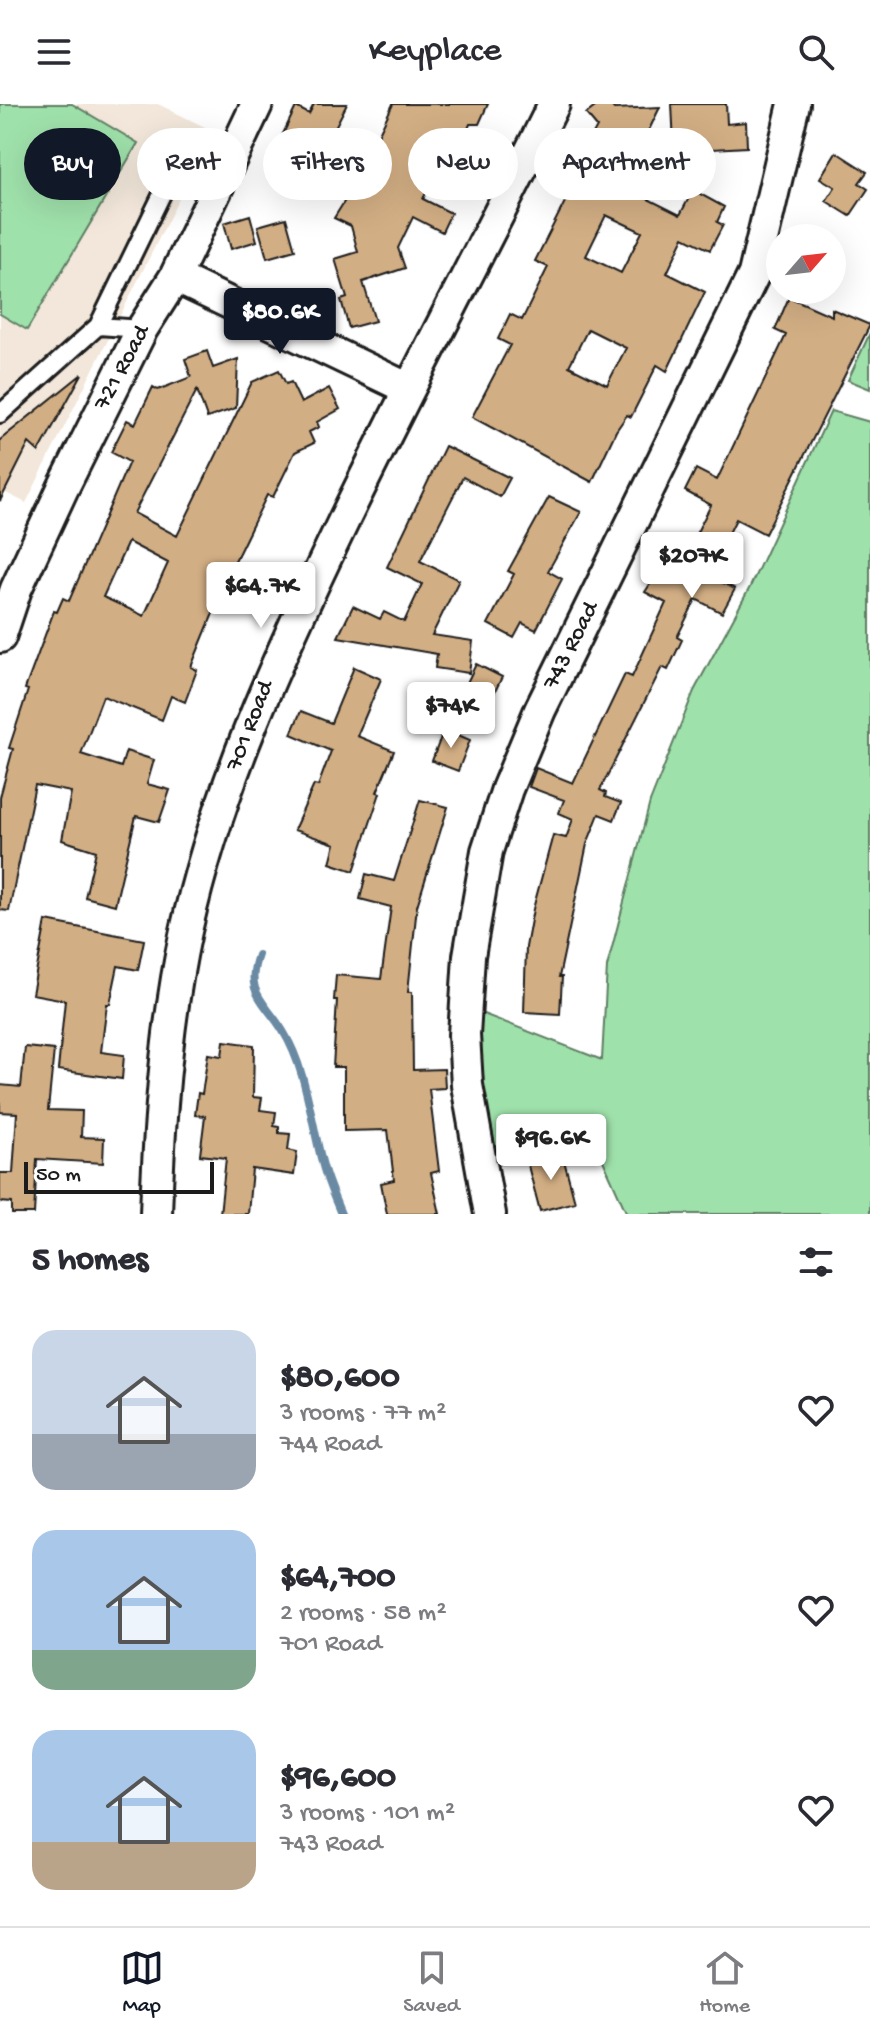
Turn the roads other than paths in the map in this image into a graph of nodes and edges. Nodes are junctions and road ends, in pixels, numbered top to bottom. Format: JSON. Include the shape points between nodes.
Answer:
{"nodes":[{"id":1,"x":257,"y":104,"type":"edge"},
{"id":2,"x":554,"y":104,"type":"edge"},
{"id":3,"x":794,"y":104,"type":"edge"},
{"id":4,"x":245,"y":128,"type":"edge"},
{"id":5,"x":159,"y":200,"type":"edge"},
{"id":6,"x":210,"y":200,"type":"edge"},
{"id":7,"x":175,"y":277,"type":"junction"},
{"id":8,"x":98,"y":326,"type":"junction"},
{"id":9,"x":142,"y":329,"type":"junction"},
{"id":10,"x":409,"y":389,"type":"junction"},
{"id":11,"x":0,"y":414,"type":"edge"},
{"id":12,"x":0,"y":637,"type":"edge"},
{"id":13,"x":156,"y":1214,"type":"edge"},
{"id":14,"x":490,"y":1214,"type":"edge"}],
"edges":[{"from":1,"to":4,"type":"street","name":"721 Road"},
{"from":2,"to":10,"type":"street","name":"701 Road"},
{"from":3,"to":14,"type":"street","name":"743 Road","via":[[754,274],[540,710],[487,851],[469,956],[464,1035],[467,1085]]},
{"from":5,"to":8,"type":"lane"},
{"from":6,"to":7,"type":"street","name":"721 Road"},
{"from":7,"to":9,"type":"street","name":"721 Road"},
{"from":7,"to":10,"type":"street"},
{"from":8,"to":9,"type":"lane"},
{"from":8,"to":11,"type":"lane"},
{"from":9,"to":12,"type":"street","name":"721 Road","via":[[22,574]]},
{"from":10,"to":13,"type":"street","name":"701 Road","via":[[282,649],[232,771],[177,979]]}]}
